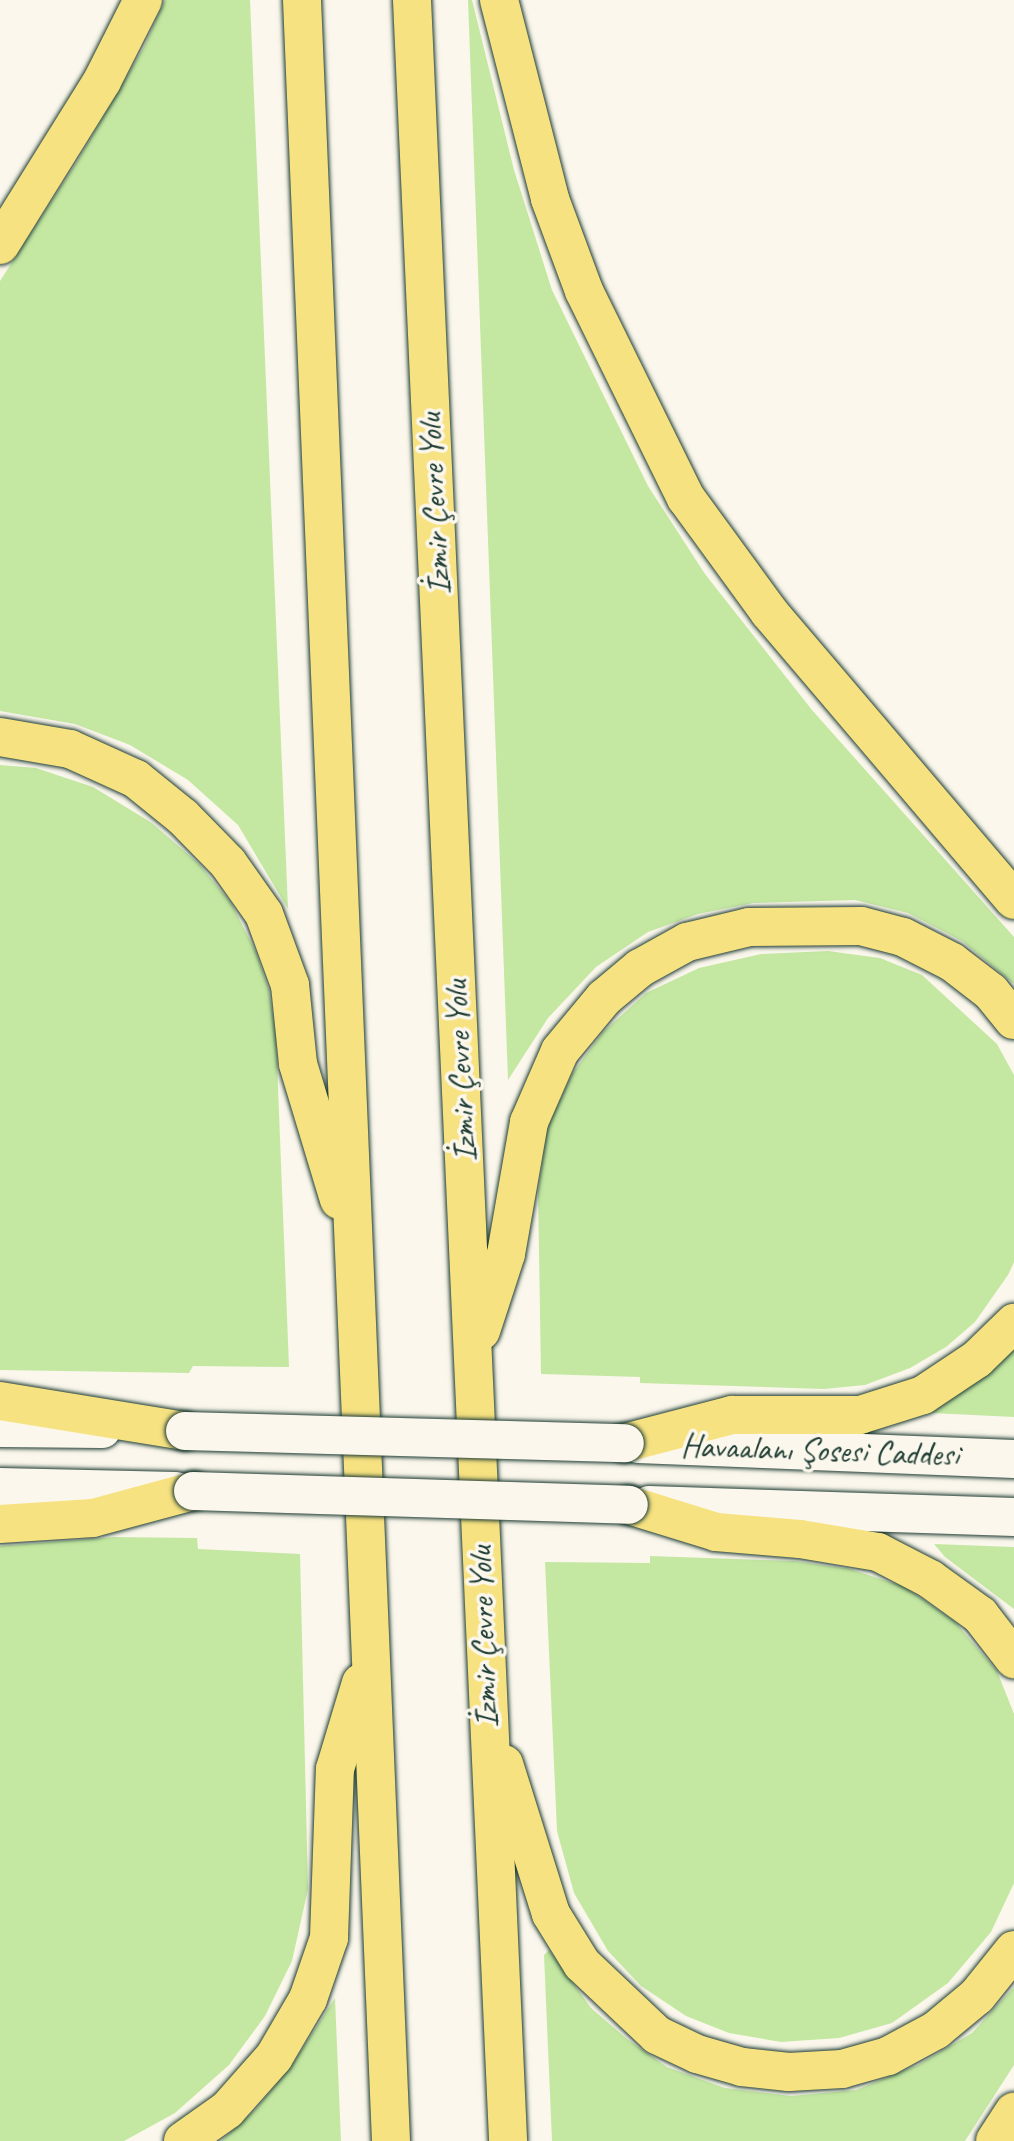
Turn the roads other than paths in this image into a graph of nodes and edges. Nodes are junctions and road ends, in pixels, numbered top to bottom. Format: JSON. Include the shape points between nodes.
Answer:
{"nodes":[{"id":1,"x":143,"y":0,"type":"edge"},
{"id":2,"x":302,"y":0,"type":"edge"},
{"id":3,"x":412,"y":0,"type":"edge"},
{"id":4,"x":499,"y":0,"type":"edge"},
{"id":5,"x":0,"y":245,"type":"edge"},
{"id":6,"x":0,"y":737,"type":"edge"},
{"id":7,"x":1014,"y":900,"type":"edge"},
{"id":8,"x":1014,"y":1020,"type":"edge"},
{"id":9,"x":355,"y":1255,"type":"junction"},
{"id":10,"x":1014,"y":1323,"type":"edge"},
{"id":11,"x":474,"y":1353,"type":"junction"},
{"id":12,"x":0,"y":1401,"type":"edge"},
{"id":13,"x":0,"y":1428,"type":"edge"},
{"id":14,"x":185,"y":1430,"type":"junction"},
{"id":15,"x":625,"y":1443,"type":"junction"},
{"id":16,"x":1014,"y":1459,"type":"edge"},
{"id":17,"x":0,"y":1487,"type":"edge"},
{"id":18,"x":193,"y":1492,"type":"junction"},
{"id":19,"x":629,"y":1505,"type":"junction"},
{"id":20,"x":1014,"y":1517,"type":"edge"},
{"id":21,"x":0,"y":1524,"type":"edge"},
{"id":22,"x":369,"y":1654,"type":"junction"},
{"id":23,"x":1014,"y":1659,"type":"edge"},
{"id":24,"x":486,"y":1702,"type":"junction"},
{"id":25,"x":1014,"y":1950,"type":"edge"},
{"id":26,"x":1014,"y":2112,"type":"edge"},
{"id":27,"x":183,"y":2141,"type":"edge"},
{"id":28,"x":391,"y":2141,"type":"edge"},
{"id":29,"x":508,"y":2141,"type":"edge"},
{"id":30,"x":995,"y":2141,"type":"edge"}],
"edges":[{"from":1,"to":5,"type":"highway","via":[[102,81]]},
{"from":2,"to":9,"type":"highway"},
{"from":3,"to":11,"type":"highway","name":"İzmir Çevre Yolu"},
{"from":4,"to":7,"type":"highway","via":[[550,199],[580,279],[626,383],[686,498],[769,612]]},
{"from":6,"to":9,"type":"highway","via":[[70,749],[136,779],[183,817],[228,863],[264,914],[290,985],[298,1064]]},
{"from":8,"to":11,"type":"highway","via":[[991,992],[952,962],[904,937],[861,926],[749,927],[687,942],[640,968],[604,998],[560,1051],[529,1122],[506,1254]]},
{"from":9,"to":22,"type":"highway"},
{"from":10,"to":15,"type":"highway","via":[[977,1359],[923,1395],[860,1415],[732,1415]]},
{"from":11,"to":24,"type":"highway","name":"İzmir Çevre Yolu"},
{"from":12,"to":14,"type":"highway"},
{"from":13,"to":14,"type":"main road","name":"Havaalanı Şosesi Caddesi"},
{"from":14,"to":15,"type":"main road","name":"Havaalanı Şosesi Caddesi","bridge":true},
{"from":15,"to":16,"type":"main road","name":"Havaalanı Şosesi Caddesi"},
{"from":17,"to":18,"type":"main road","name":"Havaalanı Şosesi Caddesi"},
{"from":18,"to":19,"type":"main road","name":"Havaalanı Şosesi Caddesi","bridge":true},
{"from":18,"to":21,"type":"highway","via":[[93,1518]]},
{"from":19,"to":20,"type":"main road","name":"Havaalanı Şosesi Caddesi"},
{"from":19,"to":23,"type":"highway","via":[[716,1532],[878,1552],[930,1579],[980,1615]]},
{"from":22,"to":27,"type":"highway","via":[[335,1769],[329,1938],[307,1999],[274,2057],[227,2110]]},
{"from":22,"to":28,"type":"highway"},
{"from":24,"to":25,"type":"highway","via":[[551,1914],[582,1964],[657,2035],[742,2067],[789,2072],[842,2069],[888,2056],[936,2031],[977,1996]]},
{"from":24,"to":29,"type":"highway","name":"İzmir Çevre Yolu"},
{"from":26,"to":30,"type":"highway"}]}
